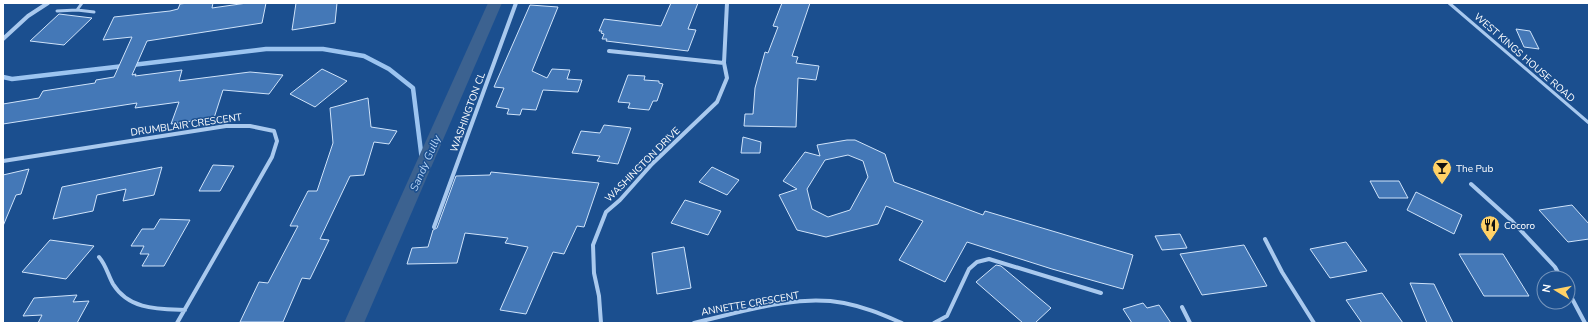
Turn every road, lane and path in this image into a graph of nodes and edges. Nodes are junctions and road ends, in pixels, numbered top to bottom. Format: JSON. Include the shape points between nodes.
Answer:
{"nodes":[{"id":1,"x":48,"y":3,"type":"edge"},
{"id":2,"x":82,"y":3,"type":"edge"},
{"id":3,"x":516,"y":3,"type":"edge"},
{"id":4,"x":727,"y":3,"type":"edge"},
{"id":5,"x":1449,"y":3,"type":"edge"},
{"id":6,"x":78,"y":10,"type":"junction"},
{"id":7,"x":57,"y":11,"type":"dead end"},
{"id":8,"x":94,"y":12,"type":"dead end"},
{"id":9,"x":3,"y":39,"type":"edge"},
{"id":10,"x":609,"y":51,"type":"dead end"},
{"id":11,"x":724,"y":63,"type":"junction"},
{"id":12,"x":1589,"y":123,"type":"edge"},
{"id":13,"x":3,"y":161,"type":"edge"},
{"id":14,"x":1471,"y":184,"type":"dead end"},
{"id":15,"x":434,"y":227,"type":"dead end"},
{"id":16,"x":1265,"y":239,"type":"dead end"},
{"id":17,"x":99,"y":257,"type":"dead end"},
{"id":18,"x":1557,"y":270,"type":"edge"},
{"id":19,"x":1101,"y":293,"type":"dead end"},
{"id":20,"x":1182,"y":307,"type":"dead end"},
{"id":21,"x":1576,"y":307,"type":"edge"},
{"id":22,"x":185,"y":310,"type":"junction"},
{"id":23,"x":177,"y":323,"type":"edge"},
{"id":24,"x":601,"y":323,"type":"edge"},
{"id":25,"x":694,"y":323,"type":"edge"},
{"id":26,"x":902,"y":323,"type":"edge"},
{"id":27,"x":934,"y":323,"type":"edge"},
{"id":28,"x":1190,"y":323,"type":"edge"},
{"id":29,"x":1314,"y":323,"type":"edge"},
{"id":30,"x":1584,"y":323,"type":"edge"}],
"edges":[{"from":1,"to":9,"type":"street","via":[[28,16]]},
{"from":2,"to":6,"type":"lane"},
{"from":3,"to":15,"type":"street","name":"WASHINGTON CL"},
{"from":4,"to":11,"type":"street","name":"WASHINGTON DRIVE"},
{"from":5,"to":12,"type":"lane","name":"WEST KINGS HOUSE ROAD"},
{"from":6,"to":7,"type":"lane"},
{"from":6,"to":8,"type":"lane"},
{"from":10,"to":11,"type":"street"},
{"from":11,"to":24,"type":"street","name":"WASHINGTON DRIVE","via":[[724,90],[717,102],[606,212],[593,245]]},
{"from":13,"to":22,"type":"street","name":"DRUMBLAIR CRESCENT","via":[[226,126],[259,126],[274,131],[277,141],[272,157]]},
{"from":14,"to":18,"type":"street","via":[[1512,221]]},
{"from":16,"to":29,"type":"street"},
{"from":17,"to":22,"type":"street","via":[[106,264],[113,284],[124,299],[137,306]]},
{"from":19,"to":27,"type":"street","via":[[990,259],[978,262],[970,269],[947,316]]},
{"from":20,"to":28,"type":"street"},
{"from":21,"to":30,"type":"street"},
{"from":22,"to":23,"type":"street","name":"DRUMBLAIR CRESCENT"},
{"from":25,"to":26,"type":"street","name":"ANNETTE CRESCENT","via":[[790,303],[825,301],[860,307]]}]}
